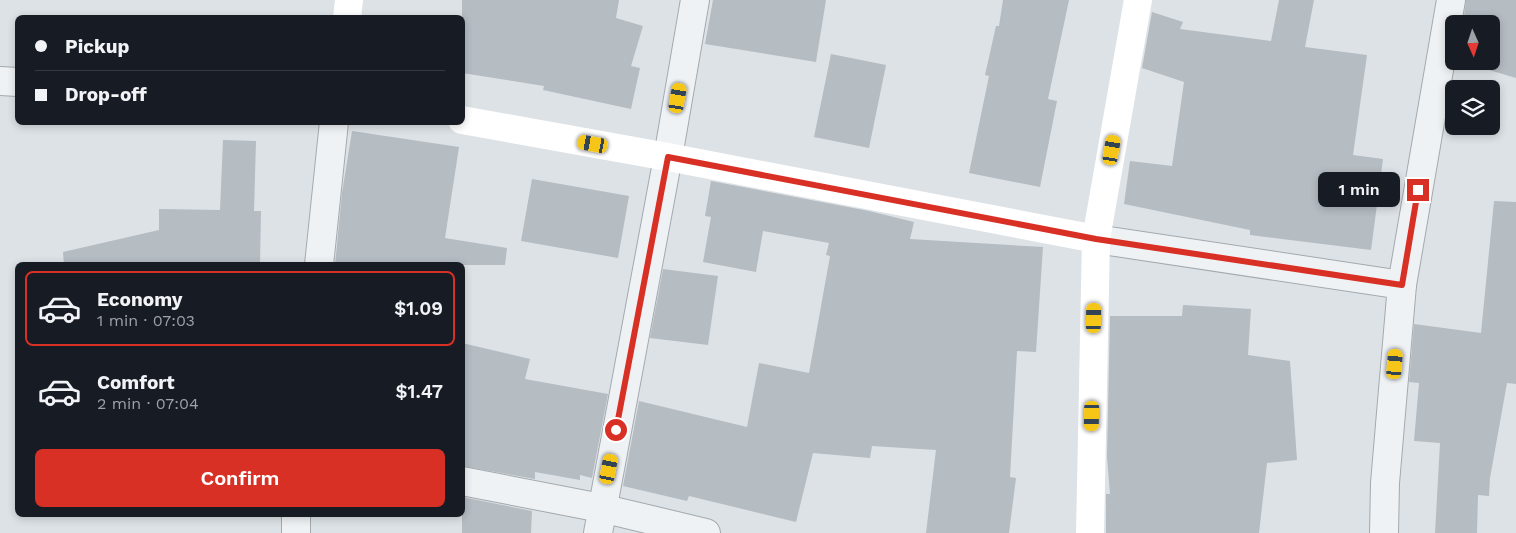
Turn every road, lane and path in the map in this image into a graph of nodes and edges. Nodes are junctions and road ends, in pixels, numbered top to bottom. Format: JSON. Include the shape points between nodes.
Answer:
{"nodes":[{"id":1,"x":350,"y":0,"type":"edge"},
{"id":2,"x":695,"y":0,"type":"edge"},
{"id":3,"x":1138,"y":0,"type":"edge"},
{"id":4,"x":1452,"y":0,"type":"edge"},
{"id":5,"x":348,"y":15,"type":"edge"},
{"id":6,"x":0,"y":81,"type":"edge"},
{"id":7,"x":15,"y":82,"type":"edge"},
{"id":8,"x":465,"y":121,"type":"edge"},
{"id":9,"x":334,"y":125,"type":"edge"},
{"id":10,"x":668,"y":157,"type":"junction"},
{"id":11,"x":1096,"y":239,"type":"junction"},
{"id":12,"x":319,"y":262,"type":"edge"},
{"id":13,"x":1402,"y":285,"type":"junction"},
{"id":14,"x":465,"y":482,"type":"edge"},
{"id":15,"x":296,"y":517,"type":"edge"},
{"id":16,"x":600,"y":520,"type":"edge"},
{"id":17,"x":296,"y":533,"type":"edge"},
{"id":18,"x":706,"y":533,"type":"edge"},
{"id":19,"x":1090,"y":533,"type":"edge"},
{"id":20,"x":1384,"y":533,"type":"edge"}],
"edges":[{"from":1,"to":5,"type":"street"},
{"from":2,"to":10,"type":"street"},
{"from":3,"to":11,"type":"street"},
{"from":4,"to":13,"type":"street"},
{"from":6,"to":7,"type":"street"},
{"from":8,"to":10,"type":"street"},
{"from":9,"to":12,"type":"street"},
{"from":10,"to":11,"type":"street"},
{"from":10,"to":16,"type":"street"},
{"from":11,"to":13,"type":"street"},
{"from":11,"to":19,"type":"street"},
{"from":13,"to":20,"type":"street","via":[[1385,483]]},
{"from":14,"to":16,"type":"street"},
{"from":15,"to":17,"type":"street"},
{"from":16,"to":18,"type":"street"}]}
